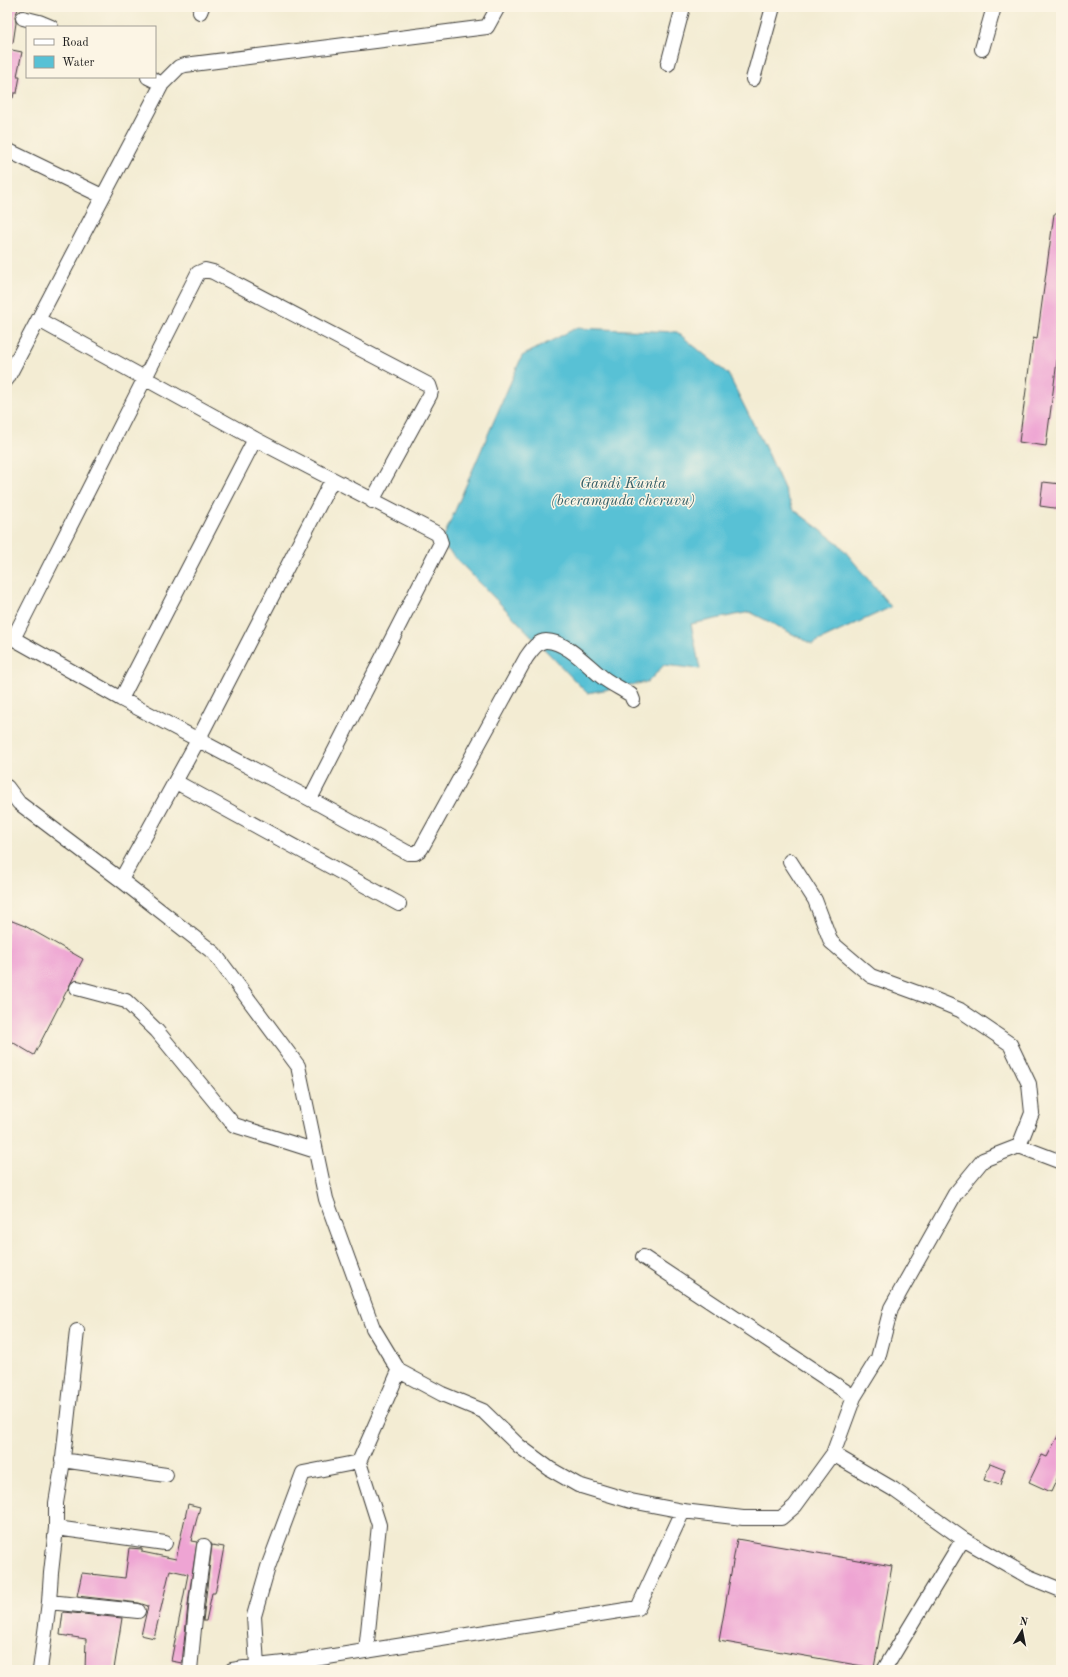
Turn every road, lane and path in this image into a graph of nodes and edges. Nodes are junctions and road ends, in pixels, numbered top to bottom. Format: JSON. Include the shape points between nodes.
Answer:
{"nodes":[{"id":1,"x":498,"y":7,"type":"edge"},
{"id":2,"x":683,"y":7,"type":"edge"},
{"id":3,"x":773,"y":7,"type":"edge"},
{"id":4,"x":994,"y":7,"type":"edge"},
{"id":5,"x":23,"y":18,"type":"dead end"},
{"id":6,"x":49,"y":26,"type":"edge"},
{"id":7,"x":982,"y":49,"type":"dead end"},
{"id":8,"x":668,"y":64,"type":"dead end"},
{"id":9,"x":150,"y":78,"type":"edge"},
{"id":10,"x":753,"y":79,"type":"dead end"},
{"id":11,"x":162,"y":84,"type":"junction"},
{"id":12,"x":7,"y":150,"type":"edge"},
{"id":13,"x":102,"y":196,"type":"junction"},
{"id":14,"x":39,"y":320,"type":"junction"},
{"id":15,"x":145,"y":378,"type":"junction"},
{"id":16,"x":7,"y":379,"type":"edge"},
{"id":17,"x":255,"y":439,"type":"junction"},
{"id":18,"x":332,"y":480,"type":"junction"},
{"id":19,"x":372,"y":500,"type":"junction"},
{"id":20,"x":10,"y":637,"type":"edge"},
{"id":21,"x":120,"y":699,"type":"junction"},
{"id":22,"x":633,"y":700,"type":"dead end"},
{"id":23,"x":198,"y":740,"type":"junction"},
{"id":24,"x":176,"y":782,"type":"junction"},
{"id":25,"x":7,"y":787,"type":"edge"},
{"id":26,"x":310,"y":799,"type":"junction"},
{"id":27,"x":790,"y":861,"type":"dead end"},
{"id":28,"x":121,"y":880,"type":"junction"},
{"id":29,"x":399,"y":904,"type":"dead end"},
{"id":30,"x":77,"y":988,"type":"dead end"},
{"id":31,"x":1019,"y":1146,"type":"junction"},
{"id":32,"x":316,"y":1151,"type":"junction"},
{"id":33,"x":1061,"y":1162,"type":"edge"},
{"id":34,"x":643,"y":1258,"type":"dead end"},
{"id":35,"x":77,"y":1331,"type":"dead end"},
{"id":36,"x":399,"y":1371,"type":"junction"},
{"id":37,"x":854,"y":1398,"type":"junction"},
{"id":38,"x":833,"y":1454,"type":"junction"},
{"id":39,"x":62,"y":1460,"type":"junction"},
{"id":40,"x":359,"y":1462,"type":"junction"},
{"id":41,"x":166,"y":1475,"type":"dead end"},
{"id":42,"x":683,"y":1511,"type":"junction"},
{"id":43,"x":56,"y":1528,"type":"junction"},
{"id":44,"x":963,"y":1539,"type":"junction"},
{"id":45,"x":165,"y":1543,"type":"dead end"},
{"id":46,"x":204,"y":1546,"type":"dead end"},
{"id":47,"x":1061,"y":1590,"type":"edge"},
{"id":48,"x":49,"y":1602,"type":"junction"},
{"id":49,"x":138,"y":1611,"type":"dead end"},
{"id":50,"x":366,"y":1651,"type":"junction"},
{"id":51,"x":257,"y":1666,"type":"junction"},
{"id":52,"x":301,"y":1666,"type":"edge"},
{"id":53,"x":40,"y":1670,"type":"edge"},
{"id":54,"x":190,"y":1670,"type":"edge"},
{"id":55,"x":232,"y":1670,"type":"edge"},
{"id":56,"x":884,"y":1670,"type":"edge"}],
"edges":[{"from":1,"to":11,"type":"street","via":[[487,27],[185,65],[179,67]]},
{"from":2,"to":8,"type":"street"},
{"from":3,"to":10,"type":"street"},
{"from":4,"to":7,"type":"street"},
{"from":5,"to":6,"type":"street"},
{"from":9,"to":11,"type":"street"},
{"from":11,"to":13,"type":"street"},
{"from":12,"to":13,"type":"street"},
{"from":13,"to":14,"type":"street"},
{"from":14,"to":15,"type":"street"},
{"from":14,"to":16,"type":"street"},
{"from":15,"to":17,"type":"street"},
{"from":15,"to":19,"type":"street","via":[[198,273],[205,270],[429,385],[430,395]]},
{"from":15,"to":20,"type":"street"},
{"from":17,"to":18,"type":"street"},
{"from":17,"to":21,"type":"street"},
{"from":18,"to":19,"type":"street"},
{"from":18,"to":23,"type":"street"},
{"from":19,"to":26,"type":"street","via":[[438,534],[441,543]]},
{"from":20,"to":21,"type":"street"},
{"from":21,"to":23,"type":"street"},
{"from":22,"to":26,"type":"street","via":[[631,695],[603,678],[562,646],[555,642],[540,642],[526,658],[421,849],[415,853],[408,853]]},
{"from":23,"to":24,"type":"street"},
{"from":23,"to":26,"type":"street"},
{"from":24,"to":28,"type":"street"},
{"from":24,"to":29,"type":"street"},
{"from":25,"to":28,"type":"street","via":[[19,803]]},
{"from":27,"to":31,"type":"street","via":[[815,900],[831,942],[871,976],[960,1010],[1010,1044],[1028,1084],[1032,1113]]},
{"from":28,"to":32,"type":"street","via":[[214,954],[298,1066]]},
{"from":30,"to":32,"type":"street","via":[[126,1001],[157,1030],[234,1125]]},
{"from":31,"to":33,"type":"street"},
{"from":31,"to":37,"type":"street","via":[[983,1160],[955,1194],[891,1308],[878,1358]]},
{"from":32,"to":36,"type":"street","via":[[326,1199],[373,1328]]},
{"from":34,"to":37,"type":"street"},
{"from":35,"to":39,"type":"street"},
{"from":36,"to":40,"type":"street"},
{"from":36,"to":42,"type":"street","via":[[442,1394],[483,1411],[519,1446],[550,1469],[578,1485],[631,1501]]},
{"from":37,"to":38,"type":"street"},
{"from":38,"to":42,"type":"street","via":[[795,1506],[781,1518],[743,1518]]},
{"from":38,"to":44,"type":"street","via":[[893,1489]]},
{"from":39,"to":41,"type":"street"},
{"from":39,"to":43,"type":"street","via":[[56,1503]]},
{"from":40,"to":50,"type":"street","via":[[379,1525]]},
{"from":40,"to":51,"type":"street","via":[[303,1473],[268,1567],[254,1616]]},
{"from":42,"to":50,"type":"street","via":[[638,1608]]},
{"from":43,"to":45,"type":"street"},
{"from":43,"to":48,"type":"street"},
{"from":44,"to":47,"type":"street","via":[[1029,1577]]},
{"from":44,"to":56,"type":"street"},
{"from":46,"to":54,"type":"street"},
{"from":48,"to":49,"type":"street"},
{"from":48,"to":53,"type":"street"},
{"from":50,"to":52,"type":"street"},
{"from":51,"to":52,"type":"street"},
{"from":51,"to":55,"type":"street"}]}
